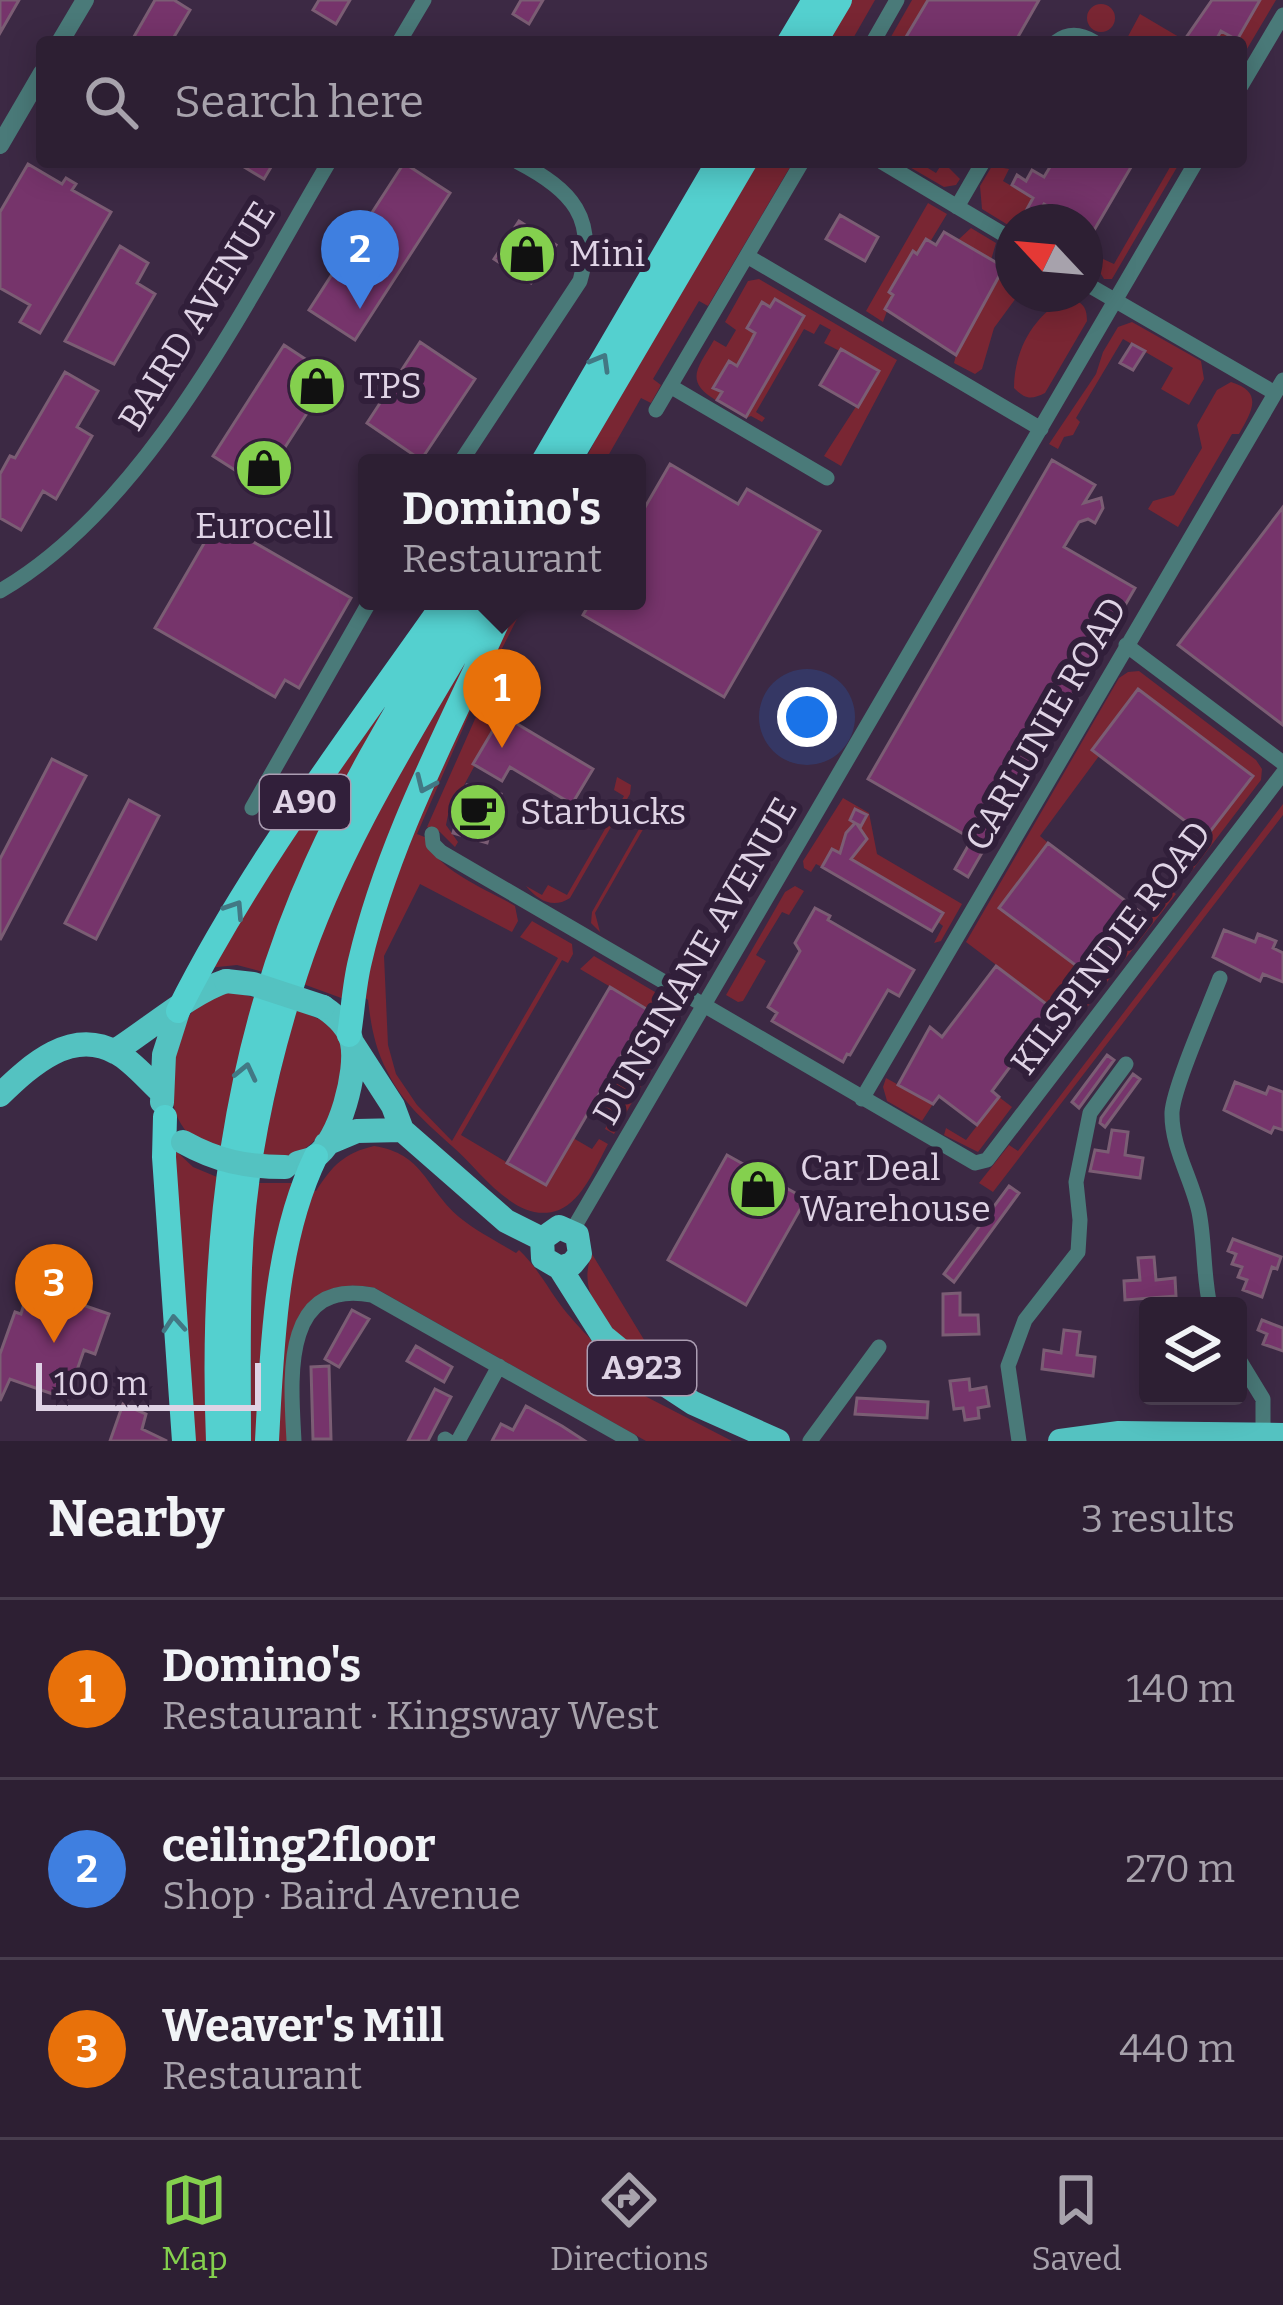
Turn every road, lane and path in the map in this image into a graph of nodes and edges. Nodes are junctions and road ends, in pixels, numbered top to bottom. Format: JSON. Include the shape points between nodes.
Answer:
{"nodes":[{"id":1,"x":85,"y":0,"type":"edge"},
{"id":2,"x":424,"y":0,"type":"edge"},
{"id":3,"x":814,"y":0,"type":"edge"},
{"id":4,"x":840,"y":0,"type":"edge"},
{"id":5,"x":897,"y":0,"type":"edge"},
{"id":6,"x":1283,"y":15,"type":"edge"},
{"id":7,"x":64,"y":36,"type":"edge"},
{"id":8,"x":403,"y":36,"type":"edge"},
{"id":9,"x":793,"y":36,"type":"edge"},
{"id":10,"x":819,"y":36,"type":"edge"},
{"id":11,"x":876,"y":36,"type":"edge"},
{"id":12,"x":1247,"y":76,"type":"edge"},
{"id":13,"x":36,"y":82,"type":"edge"},
{"id":14,"x":2,"y":135,"type":"edge"},
{"id":15,"x":325,"y":168,"type":"edge"},
{"id":16,"x":529,"y":168,"type":"edge"},
{"id":17,"x":714,"y":168,"type":"edge"},
{"id":18,"x":741,"y":168,"type":"edge"},
{"id":19,"x":798,"y":168,"type":"edge"},
{"id":20,"x":892,"y":168,"type":"edge"},
{"id":21,"x":980,"y":168,"type":"edge"},
{"id":22,"x":1193,"y":168,"type":"edge"},
{"id":23,"x":957,"y":207,"type":"junction"},
{"id":24,"x":995,"y":229,"type":"edge"},
{"id":25,"x":747,"y":256,"type":"junction"},
{"id":26,"x":1103,"y":294,"type":"edge"},
{"id":27,"x":1115,"y":301,"type":"junction"},
{"id":28,"x":670,"y":386,"type":"junction"},
{"id":29,"x":1279,"y":386,"type":"edge"},
{"id":30,"x":656,"y":410,"type":"dead end"},
{"id":31,"x":1041,"y":429,"type":"junction"},
{"id":32,"x":466,"y":454,"type":"edge"},
{"id":33,"x":547,"y":454,"type":"edge"},
{"id":34,"x":573,"y":454,"type":"edge"},
{"id":35,"x":827,"y":478,"type":"dead end"},
{"id":36,"x":0,"y":591,"type":"edge"},
{"id":37,"x":365,"y":610,"type":"edge"},
{"id":38,"x":439,"y":610,"type":"edge"},
{"id":39,"x":456,"y":610,"type":"edge"},
{"id":40,"x":483,"y":610,"type":"edge"},
{"id":41,"x":503,"y":610,"type":"edge"},
{"id":42,"x":1126,"y":645,"type":"junction"},
{"id":43,"x":1283,"y":764,"type":"edge"},
{"id":44,"x":1283,"y":773,"type":"edge"},
{"id":45,"x":252,"y":808,"type":"dead end"},
{"id":46,"x":432,"y":834,"type":"dead end"},
{"id":47,"x":1220,"y":978,"type":"dead end"},
{"id":48,"x":703,"y":1006,"type":"junction"},
{"id":49,"x":178,"y":1011,"type":"junction"},
{"id":50,"x":351,"y":1039,"type":"junction"},
{"id":51,"x":116,"y":1051,"type":"junction"},
{"id":52,"x":1126,"y":1064,"type":"dead end"},
{"id":53,"x":160,"y":1091,"type":"junction"},
{"id":54,"x":0,"y":1094,"type":"edge"},
{"id":55,"x":862,"y":1099,"type":"junction"},
{"id":56,"x":165,"y":1117,"type":"junction"},
{"id":57,"x":402,"y":1130,"type":"junction"},
{"id":58,"x":321,"y":1150,"type":"junction"},
{"id":59,"x":572,"y":1231,"type":"junction"},
{"id":60,"x":542,"y":1239,"type":"junction"},
{"id":61,"x":560,"y":1268,"type":"junction"},
{"id":62,"x":1208,"y":1297,"type":"edge"},
{"id":63,"x":879,"y":1347,"type":"dead end"},
{"id":64,"x":499,"y":1366,"type":"junction"},
{"id":65,"x":1247,"y":1373,"type":"edge"},
{"id":66,"x":1273,"y":1435,"type":"edge"},
{"id":67,"x":761,"y":1438,"type":"edge"},
{"id":68,"x":450,"y":1440,"type":"edge"},
{"id":69,"x":184,"y":1441,"type":"edge"},
{"id":70,"x":218,"y":1441,"type":"edge"},
{"id":71,"x":239,"y":1441,"type":"edge"},
{"id":72,"x":268,"y":1441,"type":"edge"},
{"id":73,"x":294,"y":1441,"type":"edge"},
{"id":74,"x":632,"y":1441,"type":"edge"},
{"id":75,"x":810,"y":1441,"type":"edge"},
{"id":76,"x":1018,"y":1441,"type":"edge"},
{"id":77,"x":1060,"y":1441,"type":"edge"}],
"edges":[{"from":1,"to":7,"type":"street"},
{"from":2,"to":8,"type":"street"},
{"from":3,"to":9,"type":"highway"},
{"from":4,"to":10,"type":"highway"},
{"from":5,"to":11,"type":"street"},
{"from":6,"to":12,"type":"street"},
{"from":13,"to":14,"type":"street"},
{"from":15,"to":36,"type":"street","name":"BAIRD AVENUE","via":[[185,402],[133,471],[78,530]]},
{"from":16,"to":32,"type":"street","via":[[574,203],[587,258],[580,281]]},
{"from":33,"to":17,"type":"highway","one_way":true},
{"from":18,"to":34,"type":"highway"},
{"from":19,"to":25,"type":"street"},
{"from":20,"to":23,"type":"street"},
{"from":21,"to":23,"type":"street"},
{"from":22,"to":27,"type":"street","name":"DUNSINANE AVENUE"},
{"from":23,"to":24,"type":"street"},
{"from":25,"to":28,"type":"street"},
{"from":25,"to":31,"type":"street"},
{"from":26,"to":27,"type":"street"},
{"from":27,"to":29,"type":"street"},
{"from":27,"to":31,"type":"street","name":"DUNSINANE AVENUE"},
{"from":28,"to":30,"type":"street"},
{"from":28,"to":35,"type":"street"},
{"from":29,"to":42,"type":"street","name":"CARLUNIE ROAD"},
{"from":31,"to":48,"type":"street","name":"DUNSINANE AVENUE"},
{"from":37,"to":45,"type":"street"},
{"from":49,"to":38,"type":"highway","number":"A90","one_way":true,"via":[[286,829]]},
{"from":70,"to":39,"type":"highway","number":"A90","one_way":true,"via":[[218,1276],[244,1074],[276,963],[325,845]]},
{"from":40,"to":71,"type":"highway","number":"A90","via":[[386,777],[296,972],[247,1188]]},
{"from":41,"to":50,"type":"highway","number":"A90","one_way":true,"via":[[374,910]]},
{"from":42,"to":43,"type":"street"},
{"from":42,"to":55,"type":"street","name":"CARLUNIE ROAD"},
{"from":44,"to":55,"type":"street","name":"KILSPINDIE ROAD","via":[[987,1160],[964,1160]]},
{"from":46,"to":48,"type":"street","via":[[441,852]]},
{"from":47,"to":62,"type":"street","via":[[1172,1110],[1201,1221]]},
{"from":48,"to":55,"type":"street"},
{"from":48,"to":59,"type":"street","name":"DUNSINANE AVENUE"},
{"from":49,"to":50,"type":"main road","bridge":true,"via":[[202,989],[253,984],[322,1007]]},
{"from":49,"to":51,"type":"main road"},
{"from":49,"to":53,"type":"main road"},
{"from":50,"to":57,"type":"main road","number":"A923"},
{"from":50,"to":58,"type":"main road","via":[[348,1095]]},
{"from":51,"to":53,"type":"main road"},
{"from":51,"to":54,"type":"main road","via":[[71,1043]]},
{"from":52,"to":76,"type":"street","via":[[1090,1113],[1076,1182],[1078,1252],[1025,1320],[1008,1366]]},
{"from":53,"to":56,"type":"main road"},
{"from":56,"to":58,"type":"main road","bridge":true,"via":[[183,1142],[214,1160],[285,1167]]},
{"from":69,"to":56,"type":"highway","one_way":true},
{"from":57,"to":58,"type":"main road","via":[[357,1131]]},
{"from":57,"to":60,"type":"main road","number":"A923","via":[[506,1221]]},
{"from":58,"to":72,"type":"highway","via":[[292,1214]]},
{"from":59,"to":60,"type":"main road","via":[[552,1229]]},
{"from":59,"to":61,"type":"main road","via":[[580,1254]]},
{"from":60,"to":61,"type":"main road","number":"A923","via":[[543,1258]]},
{"from":61,"to":67,"type":"main road","number":"A923","via":[[603,1336],[693,1403]]},
{"from":63,"to":75,"type":"street"},
{"from":64,"to":68,"type":"street"},
{"from":64,"to":73,"type":"street","via":[[372,1295],[327,1297],[297,1336]]},
{"from":64,"to":74,"type":"street"},
{"from":65,"to":66,"type":"street"},
{"from":66,"to":77,"type":"main road","via":[[1119,1433]]}]}
